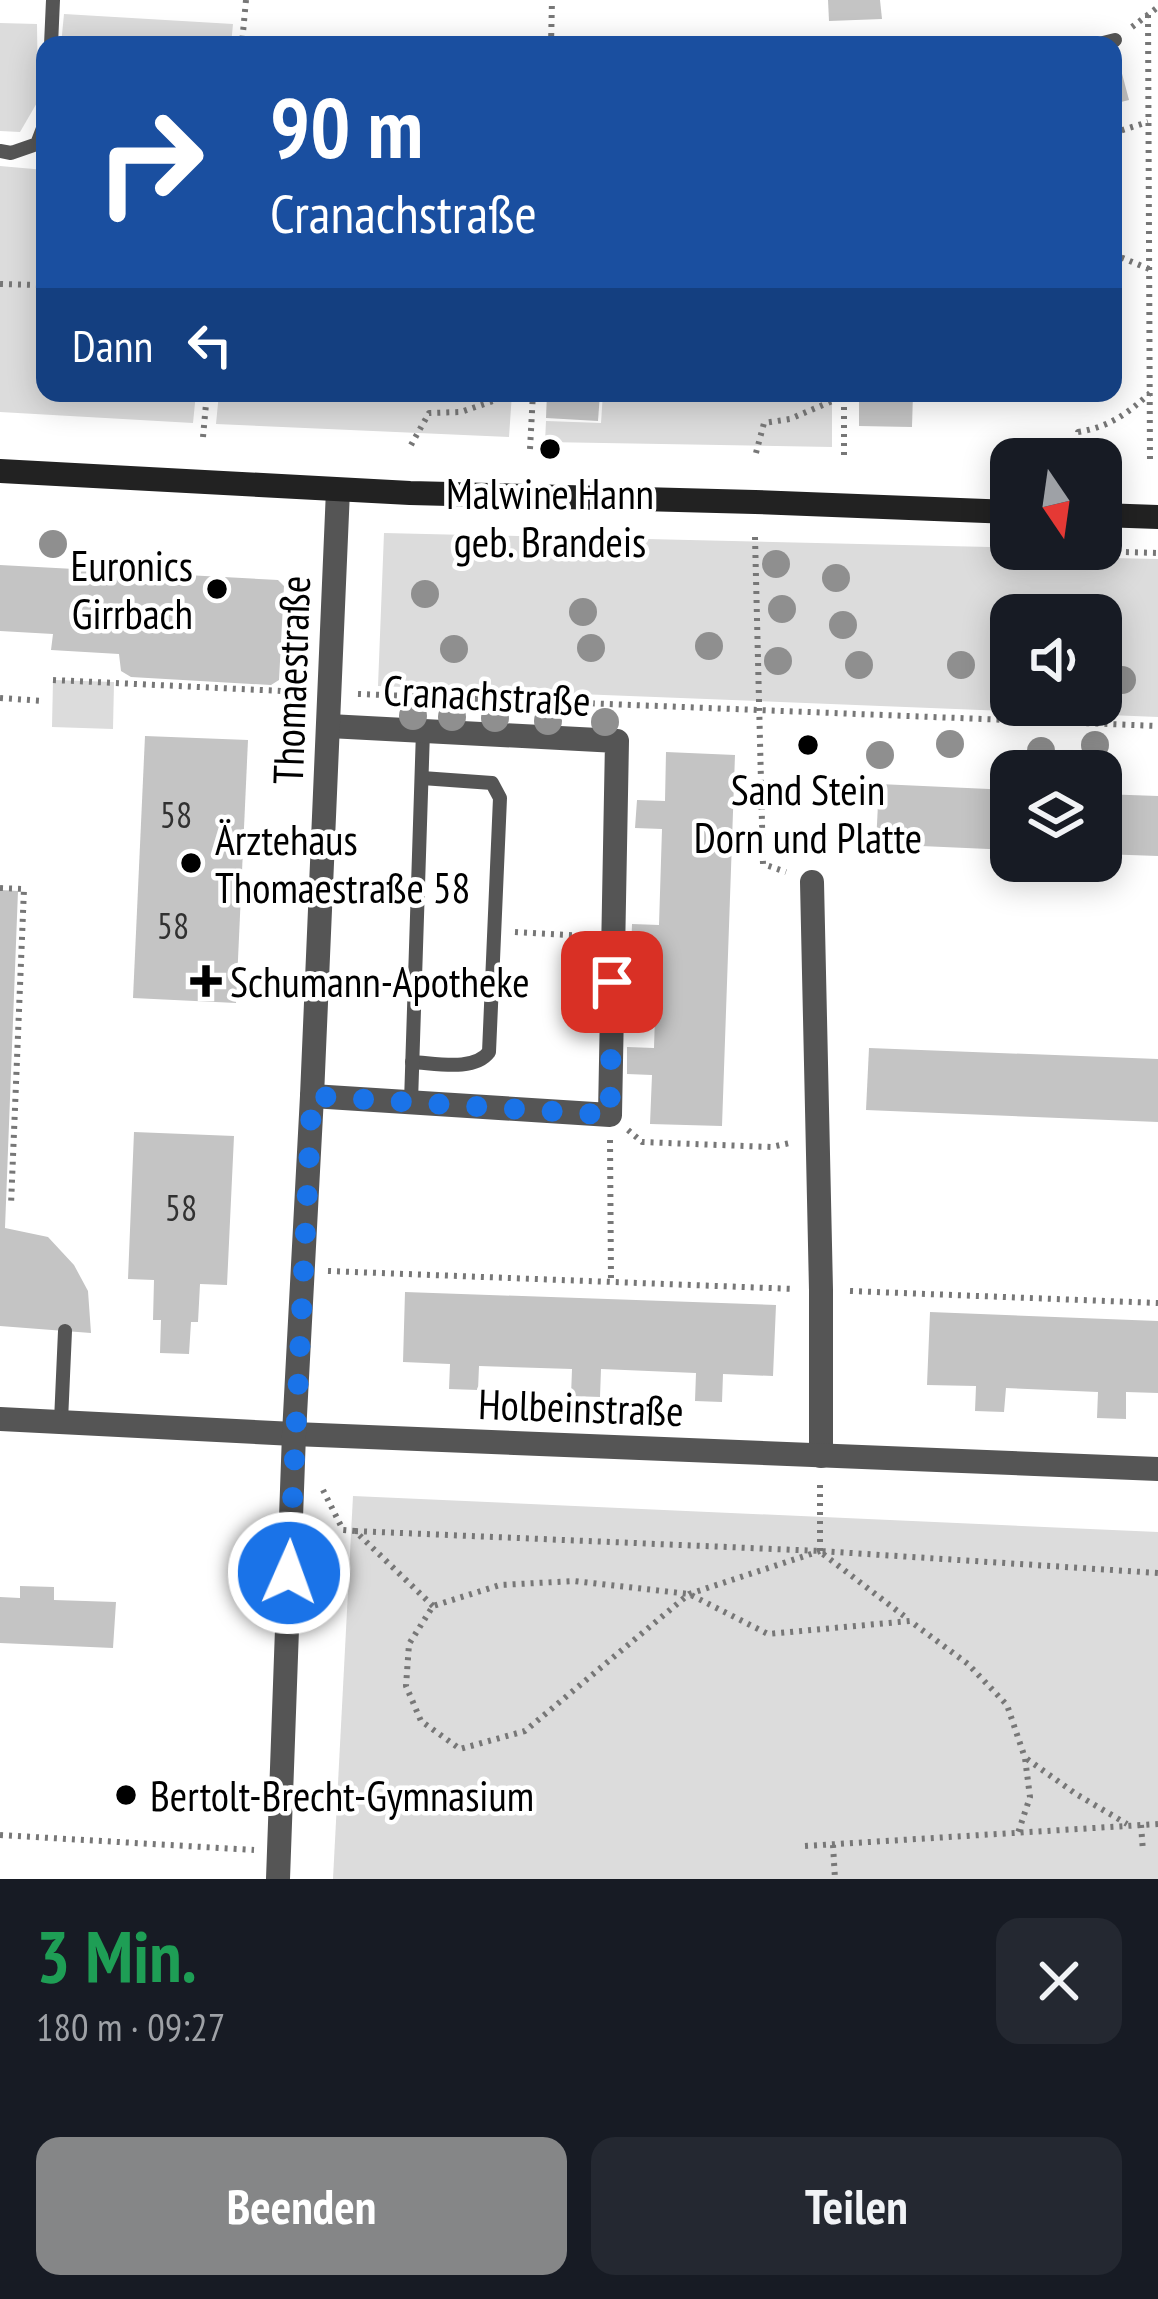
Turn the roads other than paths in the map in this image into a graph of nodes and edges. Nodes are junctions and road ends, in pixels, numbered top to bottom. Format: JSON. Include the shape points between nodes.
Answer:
{"nodes":[{"id":1,"x":53,"y":0,"type":"edge"},
{"id":2,"x":51,"y":36,"type":"edge"},
{"id":3,"x":36,"y":144,"type":"edge"},
{"id":4,"x":0,"y":152,"type":"edge"},
{"id":5,"x":0,"y":471,"type":"edge"},
{"id":6,"x":338,"y":490,"type":"junction"},
{"id":7,"x":990,"y":511,"type":"edge"},
{"id":8,"x":1122,"y":516,"type":"edge"},
{"id":9,"x":1158,"y":517,"type":"edge"},
{"id":10,"x":329,"y":726,"type":"junction"},
{"id":11,"x":423,"y":731,"type":"junction"},
{"id":12,"x":422,"y":778,"type":"junction"},
{"id":13,"x":812,"y":882,"type":"road end"},
{"id":14,"x":412,"y":1062,"type":"junction"},
{"id":15,"x":312,"y":1096,"type":"junction"},
{"id":16,"x":411,"y":1102,"type":"junction"},
{"id":17,"x":65,"y":1331,"type":"dead end"},
{"id":18,"x":0,"y":1419,"type":"edge"},
{"id":19,"x":61,"y":1421,"type":"junction"},
{"id":20,"x":294,"y":1434,"type":"junction"},
{"id":21,"x":820,"y":1456,"type":"junction"},
{"id":22,"x":1158,"y":1468,"type":"edge"},
{"id":23,"x":278,"y":1879,"type":"edge"}],
"edges":[{"from":1,"to":2,"type":"lane"},
{"from":3,"to":4,"type":"lane"},
{"from":5,"to":6,"type":"main road"},
{"from":6,"to":7,"type":"main road"},
{"from":6,"to":10,"type":"street","name":"Thomaestraße"},
{"from":8,"to":9,"type":"main road"},
{"from":10,"to":11,"type":"street","name":"Cranachstraße"},
{"from":10,"to":15,"type":"street","name":"Thomaestraße"},
{"from":11,"to":12,"type":"lane"},
{"from":11,"to":16,"type":"street","name":"Cranachstraße","via":[[617,741],[610,1115]]},
{"from":12,"to":14,"type":"lane"},
{"from":12,"to":14,"type":"lane","via":[[492,783],[499,792],[489,1052],[471,1064]]},
{"from":13,"to":21,"type":"street"},
{"from":14,"to":16,"type":"lane"},
{"from":15,"to":16,"type":"street"},
{"from":15,"to":20,"type":"street","name":"Thomaestraße"},
{"from":17,"to":19,"type":"lane"},
{"from":18,"to":19,"type":"street","name":"Holbeinstraße"},
{"from":19,"to":20,"type":"street","name":"Holbeinstraße"},
{"from":20,"to":21,"type":"street","name":"Holbeinstraße"},
{"from":20,"to":23,"type":"street","name":"Thomaestraße"},
{"from":21,"to":22,"type":"street","name":"Holbeinstraße"}]}
